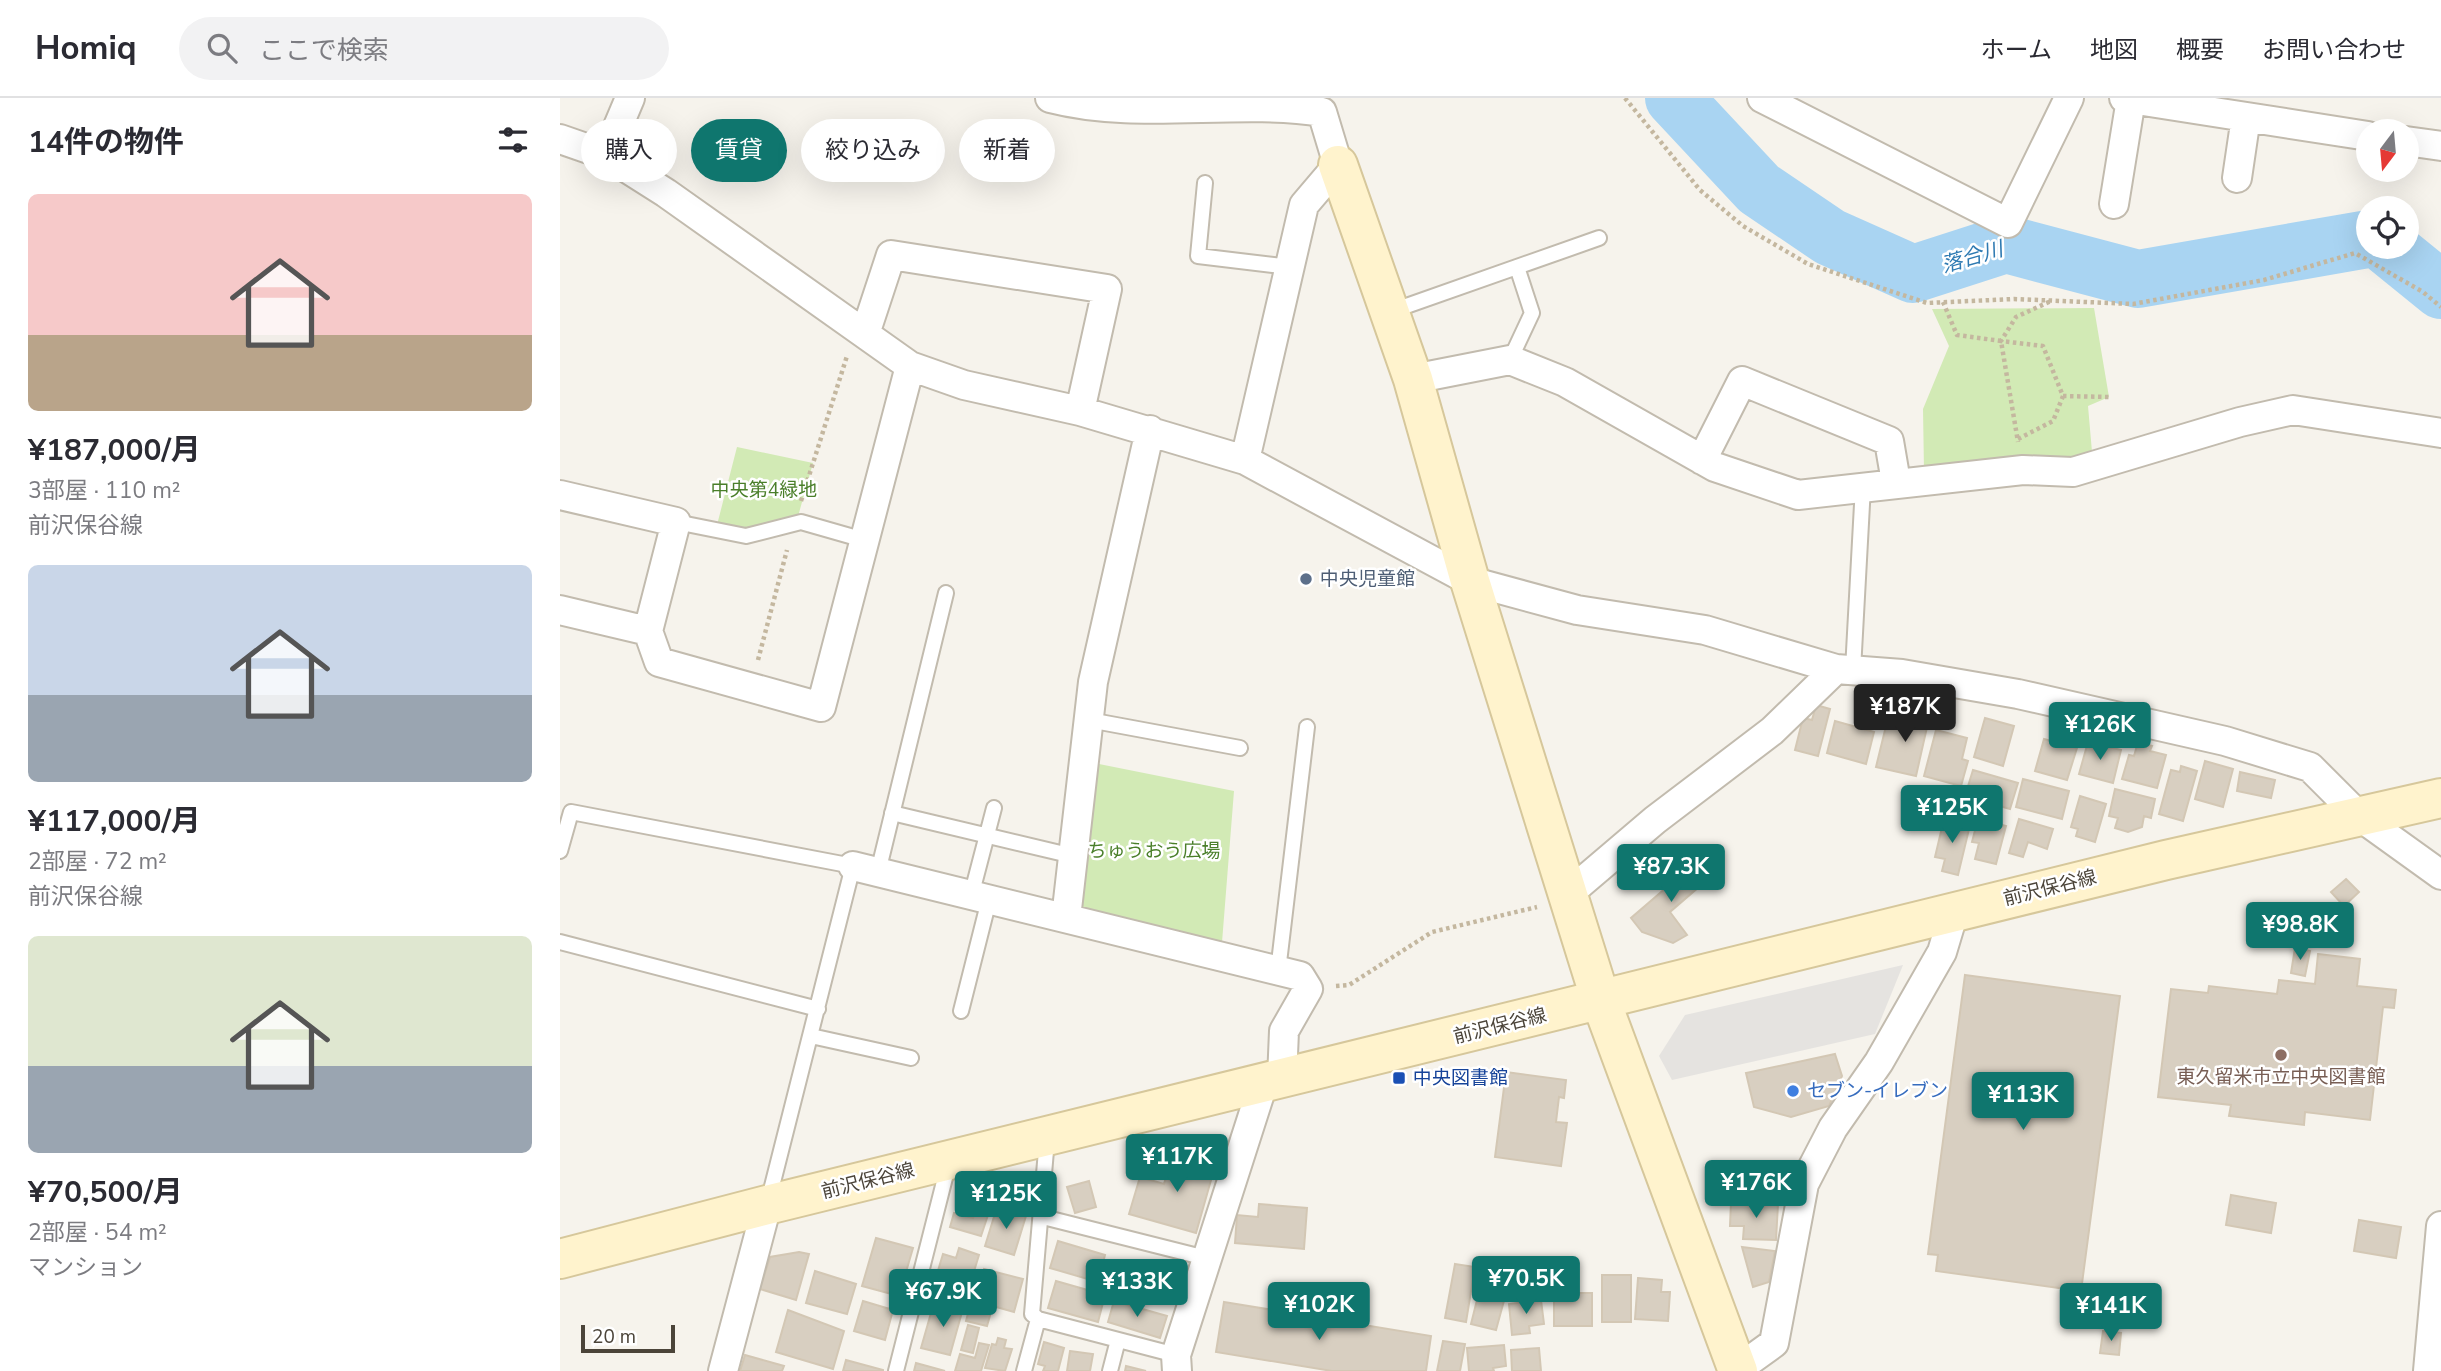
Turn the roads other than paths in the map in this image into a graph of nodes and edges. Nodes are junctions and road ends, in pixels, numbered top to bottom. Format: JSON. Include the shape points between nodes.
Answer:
{"nodes":[{"id":1,"x":630,"y":98,"type":"edge"},
{"id":2,"x":1050,"y":98,"type":"edge"},
{"id":3,"x":1762,"y":98,"type":"edge"},
{"id":4,"x":2069,"y":98,"type":"edge"},
{"id":5,"x":2138,"y":99,"type":"edge"},
{"id":6,"x":2246,"y":117,"type":"junction"},
{"id":7,"x":621,"y":119,"type":"edge"},
{"id":8,"x":2356,"y":133,"type":"edge"},
{"id":9,"x":560,"y":139,"type":"edge"},
{"id":10,"x":2419,"y":143,"type":"edge"},
{"id":11,"x":581,"y":146,"type":"edge"},
{"id":12,"x":2441,"y":146,"type":"edge"},
{"id":13,"x":1338,"y":165,"type":"junction"},
{"id":14,"x":2237,"y":178,"type":"dead end"},
{"id":15,"x":649,"y":182,"type":"edge"},
{"id":16,"x":1205,"y":183,"type":"dead end"},
{"id":17,"x":2115,"y":204,"type":"dead end"},
{"id":18,"x":1599,"y":239,"type":"dead end"},
{"id":19,"x":1290,"y":267,"type":"junction"},
{"id":20,"x":1517,"y":267,"type":"junction"},
{"id":21,"x":1391,"y":312,"type":"junction"},
{"id":22,"x":865,"y":334,"type":"junction"},
{"id":23,"x":1510,"y":360,"type":"junction"},
{"id":24,"x":909,"y":366,"type":"junction"},
{"id":25,"x":1413,"y":379,"type":"junction"},
{"id":26,"x":1080,"y":411,"type":"junction"},
{"id":27,"x":1150,"y":430,"type":"junction"},
{"id":28,"x":2441,"y":433,"type":"edge"},
{"id":29,"x":1245,"y":460,"type":"junction"},
{"id":30,"x":1702,"y":460,"type":"junction"},
{"id":31,"x":1896,"y":482,"type":"junction"},
{"id":32,"x":1863,"y":486,"type":"junction"},
{"id":33,"x":560,"y":495,"type":"edge"},
{"id":34,"x":676,"y":522,"type":"junction"},
{"id":35,"x":864,"y":540,"type":"junction"},
{"id":36,"x":1470,"y":580,"type":"junction"},
{"id":37,"x":946,"y":593,"type":"dead end"},
{"id":38,"x":560,"y":610,"type":"edge"},
{"id":39,"x":649,"y":631,"type":"junction"},
{"id":40,"x":1844,"y":669,"type":"junction"},
{"id":41,"x":1089,"y":720,"type":"junction"},
{"id":42,"x":1307,"y":727,"type":"dead end"},
{"id":43,"x":1240,"y":748,"type":"dead end"},
{"id":44,"x":2441,"y":798,"type":"edge"},
{"id":45,"x":994,"y":808,"type":"dead end"},
{"id":46,"x":892,"y":813,"type":"junction"},
{"id":47,"x":2359,"y":816,"type":"junction"},
{"id":48,"x":987,"y":835,"type":"junction"},
{"id":49,"x":560,"y":851,"type":"edge"},
{"id":50,"x":1073,"y":856,"type":"junction"},
{"id":51,"x":865,"y":869,"type":"junction"},
{"id":52,"x":2441,"y":875,"type":"edge"},
{"id":53,"x":1567,"y":894,"type":"junction"},
{"id":54,"x":980,"y":898,"type":"junction"},
{"id":55,"x":1954,"y":912,"type":"junction"},
{"id":56,"x":1066,"y":918,"type":"junction"},
{"id":57,"x":560,"y":942,"type":"edge"},
{"id":58,"x":1278,"y":971,"type":"junction"},
{"id":59,"x":1601,"y":1001,"type":"junction"},
{"id":60,"x":818,"y":1009,"type":"junction"},
{"id":61,"x":961,"y":1011,"type":"dead end"},
{"id":62,"x":811,"y":1036,"type":"junction"},
{"id":63,"x":911,"y":1058,"type":"dead end"},
{"id":64,"x":1272,"y":1081,"type":"junction"},
{"id":65,"x":1047,"y":1138,"type":"junction"},
{"id":66,"x":949,"y":1161,"type":"junction"},
{"id":67,"x":767,"y":1205,"type":"junction"},
{"id":68,"x":1043,"y":1217,"type":"junction"},
{"id":69,"x":2441,"y":1226,"type":"edge"},
{"id":70,"x":1206,"y":1258,"type":"junction"},
{"id":71,"x":560,"y":1259,"type":"edge"},
{"id":72,"x":1038,"y":1319,"type":"junction"},
{"id":73,"x":1118,"y":1340,"type":"junction"},
{"id":74,"x":2433,"y":1356,"type":"edge"},
{"id":75,"x":1176,"y":1363,"type":"edge"},
{"id":76,"x":1738,"y":1370,"type":"edge"},
{"id":77,"x":723,"y":1371,"type":"edge"},
{"id":78,"x":896,"y":1371,"type":"edge"},
{"id":79,"x":1024,"y":1371,"type":"edge"},
{"id":80,"x":1110,"y":1371,"type":"edge"}],
"edges":[{"from":1,"to":7,"type":"street"},
{"from":2,"to":13,"type":"street","via":[[1115,107],[1218,99],[1295,102],[1322,112]]},
{"from":3,"to":4,"type":"street","via":[[2008,223]]},
{"from":5,"to":6,"type":"street"},
{"from":5,"to":17,"type":"street"},
{"from":6,"to":8,"type":"street"},
{"from":6,"to":14,"type":"street"},
{"from":9,"to":11,"type":"street"},
{"from":10,"to":12,"type":"street"},
{"from":13,"to":19,"type":"street","via":[[1304,205]]},
{"from":13,"to":21,"type":"main road"},
{"from":15,"to":22,"type":"street"},
{"from":16,"to":19,"type":"lane","via":[[1198,256]]},
{"from":18,"to":20,"type":"lane"},
{"from":19,"to":29,"type":"street"},
{"from":20,"to":21,"type":"lane"},
{"from":20,"to":23,"type":"lane","via":[[1532,313]]},
{"from":21,"to":25,"type":"main road"},
{"from":22,"to":24,"type":"street"},
{"from":22,"to":26,"type":"street","via":[[891,255],[1107,289]]},
{"from":23,"to":25,"type":"street"},
{"from":23,"to":30,"type":"street","via":[[1565,382]]},
{"from":24,"to":26,"type":"street","via":[[964,385]]},
{"from":24,"to":35,"type":"street"},
{"from":25,"to":36,"type":"main road"},
{"from":26,"to":27,"type":"street"},
{"from":27,"to":29,"type":"street"},
{"from":27,"to":41,"type":"street","via":[[1093,682]]},
{"from":28,"to":31,"type":"street","via":[[2293,410],[2073,472],[2023,470]]},
{"from":29,"to":36,"type":"street"},
{"from":30,"to":31,"type":"street","via":[[1742,381],[1889,440]]},
{"from":30,"to":32,"type":"street","via":[[1798,495]]},
{"from":31,"to":32,"type":"street"},
{"from":32,"to":40,"type":"lane"},
{"from":33,"to":34,"type":"street"},
{"from":34,"to":35,"type":"lane","via":[[746,536],[801,522]]},
{"from":34,"to":39,"type":"street"},
{"from":35,"to":39,"type":"street","via":[[821,707],[659,662]]},
{"from":36,"to":40,"type":"street","via":[[1577,610],[1705,630]]},
{"from":36,"to":53,"type":"main road"},
{"from":37,"to":46,"type":"lane"},
{"from":38,"to":39,"type":"street"},
{"from":40,"to":47,"type":"street","via":[[2018,694],[2225,741],[2310,767]]},
{"from":40,"to":53,"type":"street"},
{"from":41,"to":43,"type":"lane"},
{"from":41,"to":50,"type":"street"},
{"from":42,"to":58,"type":"lane"},
{"from":44,"to":47,"type":"main road","name":"前沢保谷線"},
{"from":45,"to":48,"type":"lane"},
{"from":46,"to":48,"type":"lane"},
{"from":46,"to":51,"type":"lane"},
{"from":47,"to":52,"type":"street"},
{"from":47,"to":55,"type":"main road","name":"前沢保谷線"},
{"from":48,"to":50,"type":"lane"},
{"from":48,"to":54,"type":"lane"},
{"from":49,"to":51,"type":"lane","via":[[571,812]]},
{"from":50,"to":56,"type":"street"},
{"from":51,"to":54,"type":"street"},
{"from":51,"to":60,"type":"lane"},
{"from":53,"to":59,"type":"main road"},
{"from":54,"to":56,"type":"street"},
{"from":54,"to":61,"type":"lane"},
{"from":55,"to":59,"type":"main road","name":"前沢保谷線"},
{"from":55,"to":76,"type":"street","via":[[1941,952],[1879,1062],[1833,1128],[1804,1184],[1774,1343]]},
{"from":56,"to":58,"type":"street"},
{"from":57,"to":60,"type":"lane"},
{"from":58,"to":64,"type":"street","via":[[1300,976],[1308,989],[1284,1031]]},
{"from":59,"to":64,"type":"main road","name":"前沢保谷線"},
{"from":59,"to":76,"type":"main road"},
{"from":60,"to":62,"type":"lane"},
{"from":62,"to":63,"type":"lane"},
{"from":62,"to":67,"type":"lane"},
{"from":64,"to":65,"type":"main road","name":"前沢保谷線"},
{"from":64,"to":70,"type":"street"},
{"from":65,"to":66,"type":"main road","name":"前沢保谷線"},
{"from":65,"to":68,"type":"lane"},
{"from":66,"to":67,"type":"main road","name":"前沢保谷線"},
{"from":66,"to":78,"type":"lane"},
{"from":67,"to":71,"type":"main road","name":"前沢保谷線"},
{"from":67,"to":77,"type":"street"},
{"from":68,"to":70,"type":"lane"},
{"from":68,"to":72,"type":"lane","via":[[1032,1314]]},
{"from":69,"to":74,"type":"street"},
{"from":70,"to":75,"type":"street"},
{"from":72,"to":73,"type":"lane"},
{"from":72,"to":79,"type":"lane"},
{"from":73,"to":75,"type":"lane"},
{"from":73,"to":80,"type":"lane"}]}
